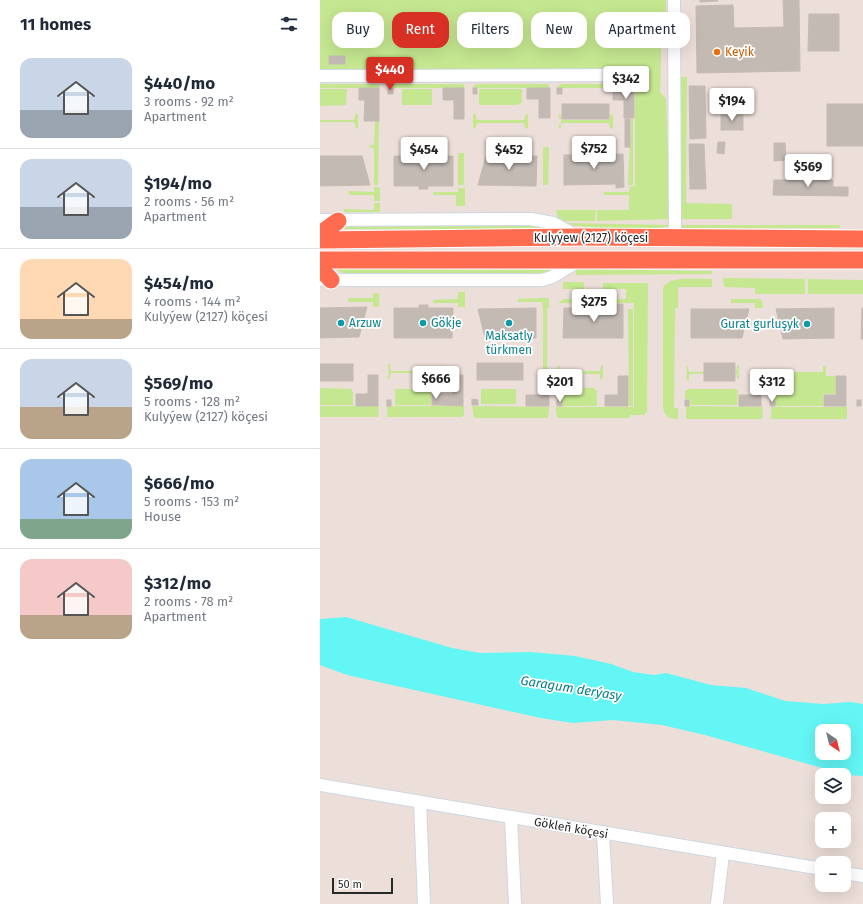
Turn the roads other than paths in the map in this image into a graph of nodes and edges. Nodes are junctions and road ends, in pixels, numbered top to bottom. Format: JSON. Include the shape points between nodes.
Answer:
{"nodes":[{"id":1,"x":674,"y":0,"type":"edge"},
{"id":2,"x":627,"y":75,"type":"dead end"},
{"id":3,"x":320,"y":76,"type":"edge"},
{"id":4,"x":320,"y":220,"type":"edge"},
{"id":5,"x":338,"y":221,"type":"junction"},
{"id":6,"x":320,"y":234,"type":"edge"},
{"id":7,"x":580,"y":237,"type":"junction"},
{"id":8,"x":675,"y":238,"type":"junction"},
{"id":9,"x":863,"y":239,"type":"edge"},
{"id":10,"x":320,"y":240,"type":"edge"},
{"id":11,"x":320,"y":260,"type":"edge"},
{"id":12,"x":581,"y":260,"type":"junction"},
{"id":13,"x":863,"y":260,"type":"edge"},
{"id":14,"x":324,"y":276,"type":"edge"},
{"id":15,"x":320,"y":785,"type":"edge"},
{"id":16,"x":420,"y":802,"type":"junction"},
{"id":17,"x":511,"y":817,"type":"junction"},
{"id":18,"x":604,"y":834,"type":"junction"},
{"id":19,"x":723,"y":854,"type":"junction"},
{"id":20,"x":815,"y":869,"type":"edge"},
{"id":21,"x":851,"y":874,"type":"edge"},
{"id":22,"x":863,"y":876,"type":"edge"},
{"id":23,"x":424,"y":904,"type":"edge"},
{"id":24,"x":515,"y":904,"type":"edge"},
{"id":25,"x":607,"y":904,"type":"edge"},
{"id":26,"x":717,"y":904,"type":"edge"}],
"edges":[{"from":1,"to":8,"type":"street"},
{"from":2,"to":3,"type":"street"},
{"from":4,"to":5,"type":"street"},
{"from":5,"to":6,"type":"highway"},
{"from":5,"to":7,"type":"street","via":[[531,219],[553,223]]},
{"from":7,"to":8,"type":"highway","name":"Kulyýew (2127) köçesi"},
{"from":7,"to":10,"type":"highway","name":"Kulyýew (2127) köçesi"},
{"from":8,"to":9,"type":"highway","name":"Kulyýew (2127) köçesi"},
{"from":11,"to":12,"type":"highway","name":"Kulyýew (2127) köçesi"},
{"from":12,"to":13,"type":"highway","name":"Kulyýew (2127) köçesi"},
{"from":12,"to":14,"type":"street","via":[[552,278],[542,280]]},
{"from":15,"to":16,"type":"street","name":"Gökleň köçesi"},
{"from":16,"to":17,"type":"street","name":"Gökleň köçesi"},
{"from":16,"to":23,"type":"street"},
{"from":17,"to":18,"type":"street","name":"Gökleň köçesi"},
{"from":17,"to":24,"type":"street"},
{"from":18,"to":19,"type":"street","name":"Gökleň köçesi"},
{"from":18,"to":25,"type":"street"},
{"from":19,"to":20,"type":"street","name":"Gökleň köçesi"},
{"from":19,"to":26,"type":"street"},
{"from":21,"to":22,"type":"street"}]}
